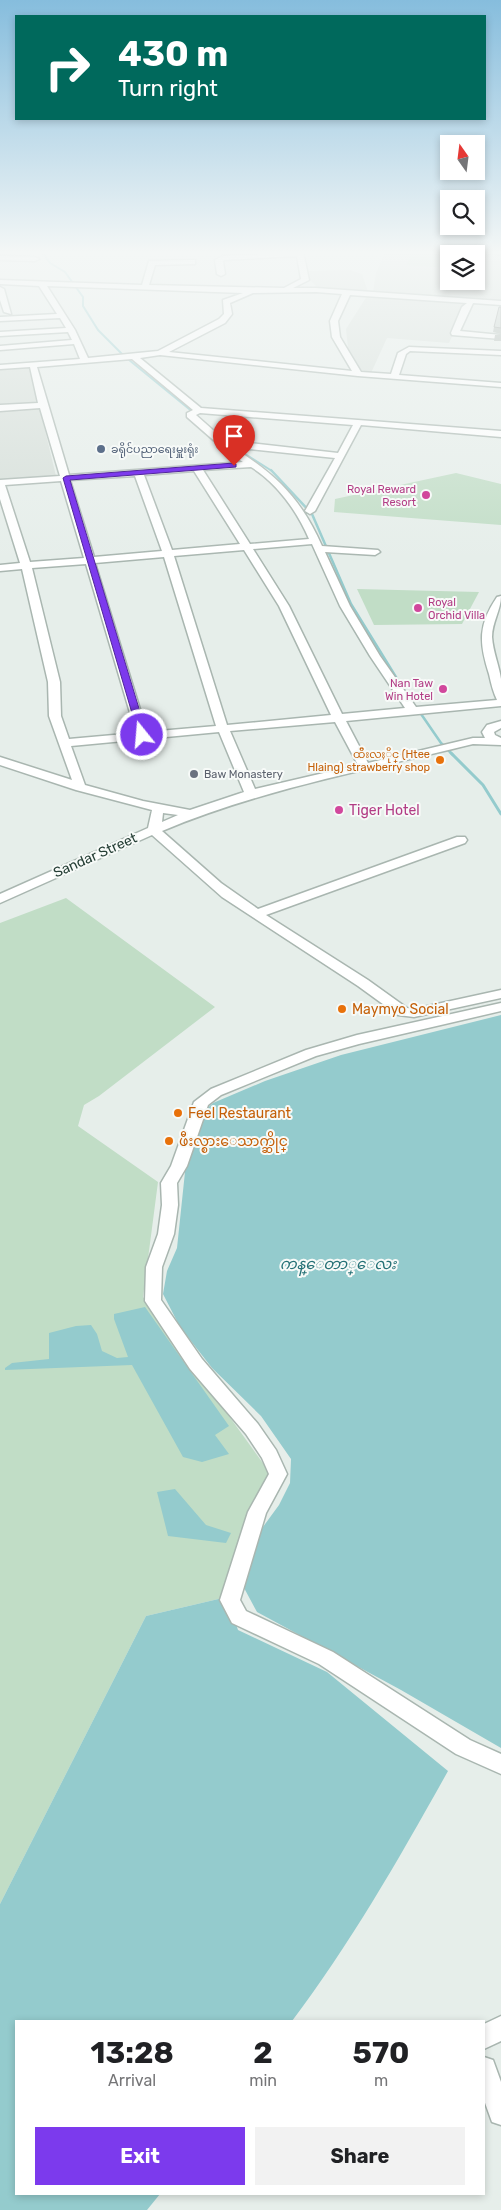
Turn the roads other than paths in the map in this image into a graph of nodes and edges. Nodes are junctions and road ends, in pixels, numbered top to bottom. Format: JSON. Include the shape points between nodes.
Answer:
{"nodes":[{"id":1,"x":81,"y":355,"type":"edge"},
{"id":2,"x":143,"y":355,"type":"edge"},
{"id":3,"x":180,"y":355,"type":"edge"},
{"id":4,"x":347,"y":355,"type":"edge"},
{"id":5,"x":401,"y":355,"type":"edge"},
{"id":6,"x":129,"y":357,"type":"junction"},
{"id":7,"x":84,"y":361,"type":"junction"},
{"id":8,"x":33,"y":365,"type":"junction"},
{"id":9,"x":0,"y":367,"type":"edge"},
{"id":10,"x":358,"y":374,"type":"junction"},
{"id":11,"x":394,"y":376,"type":"junction"},
{"id":12,"x":501,"y":384,"type":"edge"},
{"id":13,"x":43,"y":405,"type":"junction"},
{"id":14,"x":0,"y":408,"type":"edge"},
{"id":15,"x":196,"y":411,"type":"junction"},
{"id":16,"x":359,"y":422,"type":"junction"},
{"id":17,"x":501,"y":434,"type":"edge"},
{"id":18,"x":234,"y":448,"type":"junction"},
{"id":19,"x":341,"y":456,"type":"junction"},
{"id":20,"x":252,"y":464,"type":"junction"},
{"id":21,"x":197,"y":468,"type":"junction"},
{"id":22,"x":139,"y":473,"type":"junction"},
{"id":23,"x":66,"y":478,"type":"junction"},
{"id":24,"x":0,"y":484,"type":"edge"},
{"id":25,"x":310,"y":511,"type":"dead end"},
{"id":26,"x":246,"y":546,"type":"junction"},
{"id":27,"x":318,"y":546,"type":"junction"},
{"id":28,"x":375,"y":552,"type":"dead end"},
{"id":29,"x":168,"y":553,"type":"junction"},
{"id":30,"x":90,"y":560,"type":"junction"},
{"id":31,"x":26,"y":566,"type":"junction"},
{"id":32,"x":0,"y":568,"type":"edge"},
{"id":33,"x":501,"y":599,"type":"edge"},
{"id":34,"x":501,"y":698,"type":"edge"},
{"id":35,"x":501,"y":703,"type":"edge"},
{"id":36,"x":417,"y":710,"type":"junction"},
{"id":37,"x":501,"y":712,"type":"edge"},
{"id":38,"x":338,"y":717,"type":"junction"},
{"id":39,"x":222,"y":727,"type":"junction"},
{"id":40,"x":494,"y":727,"type":"edge"},
{"id":41,"x":142,"y":735,"type":"junction"},
{"id":42,"x":472,"y":741,"type":"junction"},
{"id":43,"x":500,"y":742,"type":"edge"},
{"id":44,"x":65,"y":743,"type":"junction"},
{"id":45,"x":0,"y":761,"type":"edge"},
{"id":46,"x":364,"y":766,"type":"junction"},
{"id":47,"x":80,"y":787,"type":"junction"},
{"id":48,"x":251,"y":794,"type":"junction"},
{"id":49,"x":158,"y":809,"type":"junction"},
{"id":50,"x":191,"y":814,"type":"junction"},
{"id":51,"x":154,"y":830,"type":"junction"},
{"id":52,"x":461,"y":840,"type":"dead end"},
{"id":53,"x":0,"y":899,"type":"edge"},
{"id":54,"x":257,"y":914,"type":"junction"},
{"id":55,"x":501,"y":994,"type":"edge"},
{"id":56,"x":501,"y":1007,"type":"edge"},
{"id":57,"x":501,"y":1764,"type":"edge"},
{"id":58,"x":501,"y":2028,"type":"edge"},
{"id":59,"x":485,"y":2036,"type":"edge"},
{"id":60,"x":485,"y":2072,"type":"edge"},
{"id":61,"x":501,"y":2113,"type":"edge"}],
"edges":[{"from":1,"to":7,"type":"street"},
{"from":2,"to":6,"type":"street"},
{"from":3,"to":10,"type":"street"},
{"from":4,"to":10,"type":"street"},
{"from":5,"to":11,"type":"street"},
{"from":6,"to":7,"type":"street"},
{"from":6,"to":15,"type":"street"},
{"from":7,"to":8,"type":"street"},
{"from":8,"to":9,"type":"street"},
{"from":8,"to":13,"type":"street"},
{"from":10,"to":11,"type":"street"},
{"from":11,"to":12,"type":"street"},
{"from":13,"to":14,"type":"street"},
{"from":13,"to":23,"type":"street"},
{"from":15,"to":16,"type":"street"},
{"from":15,"to":18,"type":"street","via":[[190,415]]},
{"from":16,"to":17,"type":"street"},
{"from":16,"to":19,"type":"street"},
{"from":18,"to":19,"type":"street","via":[[250,446]]},
{"from":18,"to":20,"type":"street"},
{"from":19,"to":25,"type":"street"},
{"from":20,"to":21,"type":"street"},
{"from":20,"to":27,"type":"street","via":[[292,500]]},
{"from":21,"to":22,"type":"street"},
{"from":21,"to":26,"type":"street"},
{"from":22,"to":23,"type":"street"},
{"from":22,"to":29,"type":"street"},
{"from":23,"to":24,"type":"street"},
{"from":23,"to":30,"type":"street"},
{"from":24,"to":31,"type":"street"},
{"from":26,"to":27,"type":"street"},
{"from":26,"to":29,"type":"street"},
{"from":26,"to":38,"type":"street","via":[[284,606]]},
{"from":27,"to":28,"type":"street"},
{"from":27,"to":36,"type":"street","via":[[345,606],[376,656]]},
{"from":29,"to":30,"type":"street"},
{"from":29,"to":39,"type":"street"},
{"from":30,"to":31,"type":"street"},
{"from":30,"to":41,"type":"street"},
{"from":31,"to":32,"type":"street"},
{"from":31,"to":44,"type":"street","via":[[54,682],[55,716]]},
{"from":33,"to":34,"type":"street","via":[[492,609],[486,628],[486,646]]},
{"from":35,"to":36,"type":"street"},
{"from":36,"to":38,"type":"street"},
{"from":37,"to":40,"type":"street"},
{"from":38,"to":39,"type":"street"},
{"from":38,"to":46,"type":"street"},
{"from":39,"to":41,"type":"street"},
{"from":39,"to":48,"type":"street"},
{"from":40,"to":42,"type":"street"},
{"from":40,"to":43,"type":"street","via":[[490,737]]},
{"from":41,"to":44,"type":"street"},
{"from":42,"to":43,"type":"street"},
{"from":42,"to":46,"type":"street","name":"Sandar Street"},
{"from":44,"to":47,"type":"street"},
{"from":45,"to":47,"type":"street"},
{"from":46,"to":48,"type":"street","name":"Sandar Street"},
{"from":47,"to":49,"type":"street"},
{"from":48,"to":50,"type":"street","name":"Sandar Street"},
{"from":49,"to":50,"type":"street"},
{"from":49,"to":51,"type":"street"},
{"from":50,"to":51,"type":"street","name":"Sandar Street"},
{"from":51,"to":53,"type":"street","name":"Sandar Street"},
{"from":51,"to":54,"type":"street","via":[[238,902]]},
{"from":52,"to":54,"type":"street"},
{"from":54,"to":55,"type":"street","via":[[403,1012],[414,1013]]},
{"from":56,"to":57,"type":"street","via":[[311,1053],[216,1092],[202,1102],[179,1166],[169,1183],[170,1206],[166,1234],[154,1267],[153,1301],[196,1364],[252,1429],[270,1455],[278,1474],[257,1512],[235,1580],[230,1600],[239,1617],[326,1658],[463,1747]]},
{"from":58,"to":59,"type":"street"},
{"from":60,"to":61,"type":"street"}]}
